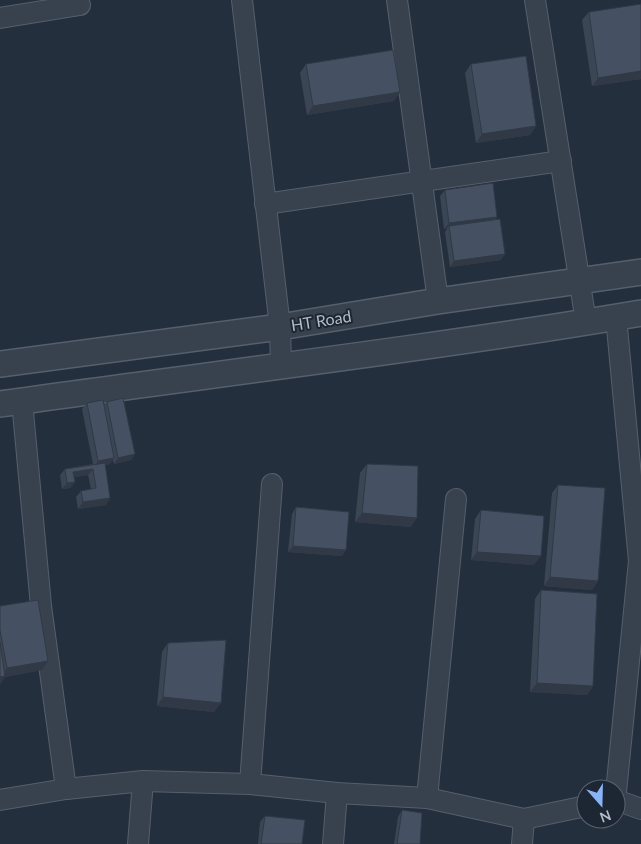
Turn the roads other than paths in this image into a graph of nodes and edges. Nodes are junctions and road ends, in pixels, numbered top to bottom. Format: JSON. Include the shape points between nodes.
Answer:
{"nodes":[{"id":1,"x":242,"y":0,"type":"edge"},
{"id":2,"x":397,"y":0,"type":"edge"},
{"id":3,"x":536,"y":0,"type":"edge"},
{"id":4,"x":80,"y":5,"type":"dead end"},
{"id":5,"x":0,"y":18,"type":"edge"},
{"id":6,"x":561,"y":161,"type":"junction"},
{"id":7,"x":422,"y":181,"type":"junction"},
{"id":8,"x":265,"y":204,"type":"junction"},
{"id":9,"x":641,"y":272,"type":"edge"},
{"id":10,"x":580,"y":280,"type":"junction"},
{"id":11,"x":438,"y":301,"type":"junction"},
{"id":12,"x":641,"y":313,"type":"edge"},
{"id":13,"x":616,"y":317,"type":"junction"},
{"id":14,"x":586,"y":322,"type":"junction"},
{"id":15,"x":280,"y":327,"type":"junction"},
{"id":16,"x":0,"y":364,"type":"edge"},
{"id":17,"x":281,"y":366,"type":"junction"},
{"id":18,"x":11,"y":402,"type":"edge"},
{"id":19,"x":272,"y":484,"type":"dead end"},
{"id":20,"x":637,"y":492,"type":"edge"},
{"id":21,"x":456,"y":499,"type":"dead end"},
{"id":22,"x":617,"y":779,"type":"edge"},
{"id":23,"x":143,"y":781,"type":"junction"},
{"id":24,"x":250,"y":784,"type":"junction"},
{"id":25,"x":66,"y":788,"type":"junction"},
{"id":26,"x":337,"y":793,"type":"junction"},
{"id":27,"x":427,"y":798,"type":"junction"},
{"id":28,"x":0,"y":800,"type":"edge"},
{"id":29,"x":626,"y":804,"type":"edge"},
{"id":30,"x":576,"y":808,"type":"edge"},
{"id":31,"x":641,"y":809,"type":"edge"},
{"id":32,"x":524,"y":819,"type":"junction"},
{"id":33,"x":138,"y":844,"type":"edge"},
{"id":34,"x":333,"y":844,"type":"edge"},
{"id":35,"x":522,"y":844,"type":"edge"}],
"edges":[{"from":1,"to":8,"type":"street"},
{"from":2,"to":7,"type":"street"},
{"from":3,"to":6,"type":"street"},
{"from":4,"to":5,"type":"street"},
{"from":6,"to":7,"type":"street"},
{"from":6,"to":10,"type":"street"},
{"from":7,"to":8,"type":"street"},
{"from":7,"to":11,"type":"street"},
{"from":8,"to":15,"type":"street"},
{"from":9,"to":10,"type":"street","name":"HT Road"},
{"from":10,"to":11,"type":"street","name":"HT Road"},
{"from":10,"to":14,"type":"street"},
{"from":11,"to":15,"type":"street","name":"HT Road"},
{"from":12,"to":13,"type":"street"},
{"from":13,"to":14,"type":"street"},
{"from":13,"to":20,"type":"street"},
{"from":14,"to":17,"type":"street"},
{"from":15,"to":16,"type":"street","name":"HT Road"},
{"from":15,"to":17,"type":"street"},
{"from":17,"to":18,"type":"street"},
{"from":18,"to":25,"type":"street"},
{"from":19,"to":24,"type":"street"},
{"from":20,"to":22,"type":"street","via":[[639,561]]},
{"from":21,"to":27,"type":"street"},
{"from":23,"to":24,"type":"street"},
{"from":23,"to":25,"type":"street"},
{"from":23,"to":33,"type":"street"},
{"from":24,"to":26,"type":"street"},
{"from":25,"to":28,"type":"street"},
{"from":26,"to":27,"type":"street"},
{"from":26,"to":34,"type":"street"},
{"from":27,"to":32,"type":"street"},
{"from":29,"to":31,"type":"street"},
{"from":30,"to":32,"type":"street"},
{"from":32,"to":35,"type":"street"}]}
